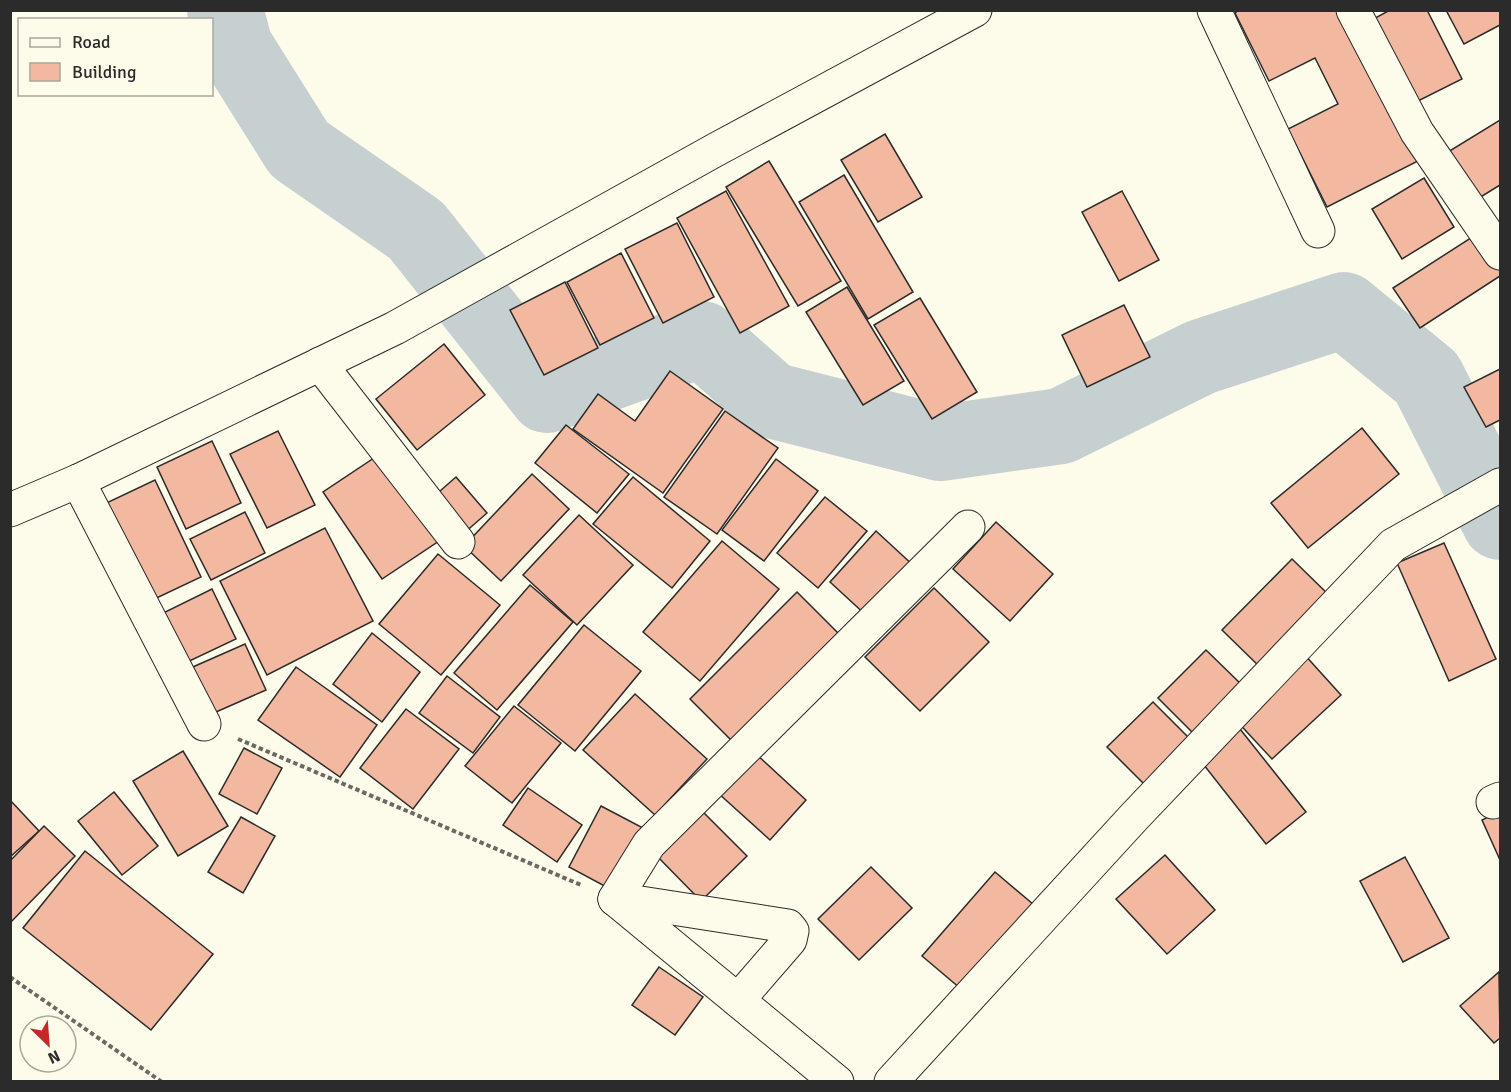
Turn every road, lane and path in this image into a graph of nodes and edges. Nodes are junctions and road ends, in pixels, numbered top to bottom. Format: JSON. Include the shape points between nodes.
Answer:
{"nodes":[{"id":1,"x":975,"y":10,"type":"edge"},
{"id":2,"x":1214,"y":10,"type":"edge"},
{"id":3,"x":1353,"y":10,"type":"edge"},
{"id":4,"x":1318,"y":231,"type":"dead end"},
{"id":5,"x":1500,"y":253,"type":"edge"},
{"id":6,"x":320,"y":364,"type":"junction"},
{"id":7,"x":78,"y":481,"type":"junction"},
{"id":8,"x":1500,"y":485,"type":"edge"},
{"id":9,"x":10,"y":510,"type":"edge"},
{"id":10,"x":968,"y":527,"type":"dead end"},
{"id":11,"x":458,"y":542,"type":"dead end"},
{"id":12,"x":204,"y":724,"type":"joint"},
{"id":13,"x":615,"y":899,"type":"junction"},
{"id":14,"x":10,"y":977,"type":"edge"},
{"id":15,"x":738,"y":1000,"type":"junction"},
{"id":16,"x":162,"y":1082,"type":"edge"},
{"id":17,"x":837,"y":1082,"type":"edge"},
{"id":18,"x":891,"y":1082,"type":"edge"}],
"edges":[{"from":1,"to":6,"type":"street","via":[[395,328]]},
{"from":2,"to":4,"type":"street"},
{"from":3,"to":5,"type":"street","via":[[1417,132]]},
{"from":6,"to":7,"type":"street"},
{"from":6,"to":11,"type":"street"},
{"from":7,"to":9,"type":"street"},
{"from":7,"to":12,"type":"street"},
{"from":8,"to":18,"type":"street","via":[[1393,545],[1143,808]]},
{"from":10,"to":13,"type":"street","via":[[650,844]]},
{"from":12,"to":13,"type":"path"},
{"from":13,"to":15,"type":"street"},
{"from":13,"to":15,"type":"street","via":[[788,926],[792,931],[790,940]]},
{"from":14,"to":16,"type":"path"},
{"from":15,"to":17,"type":"street"}]}
